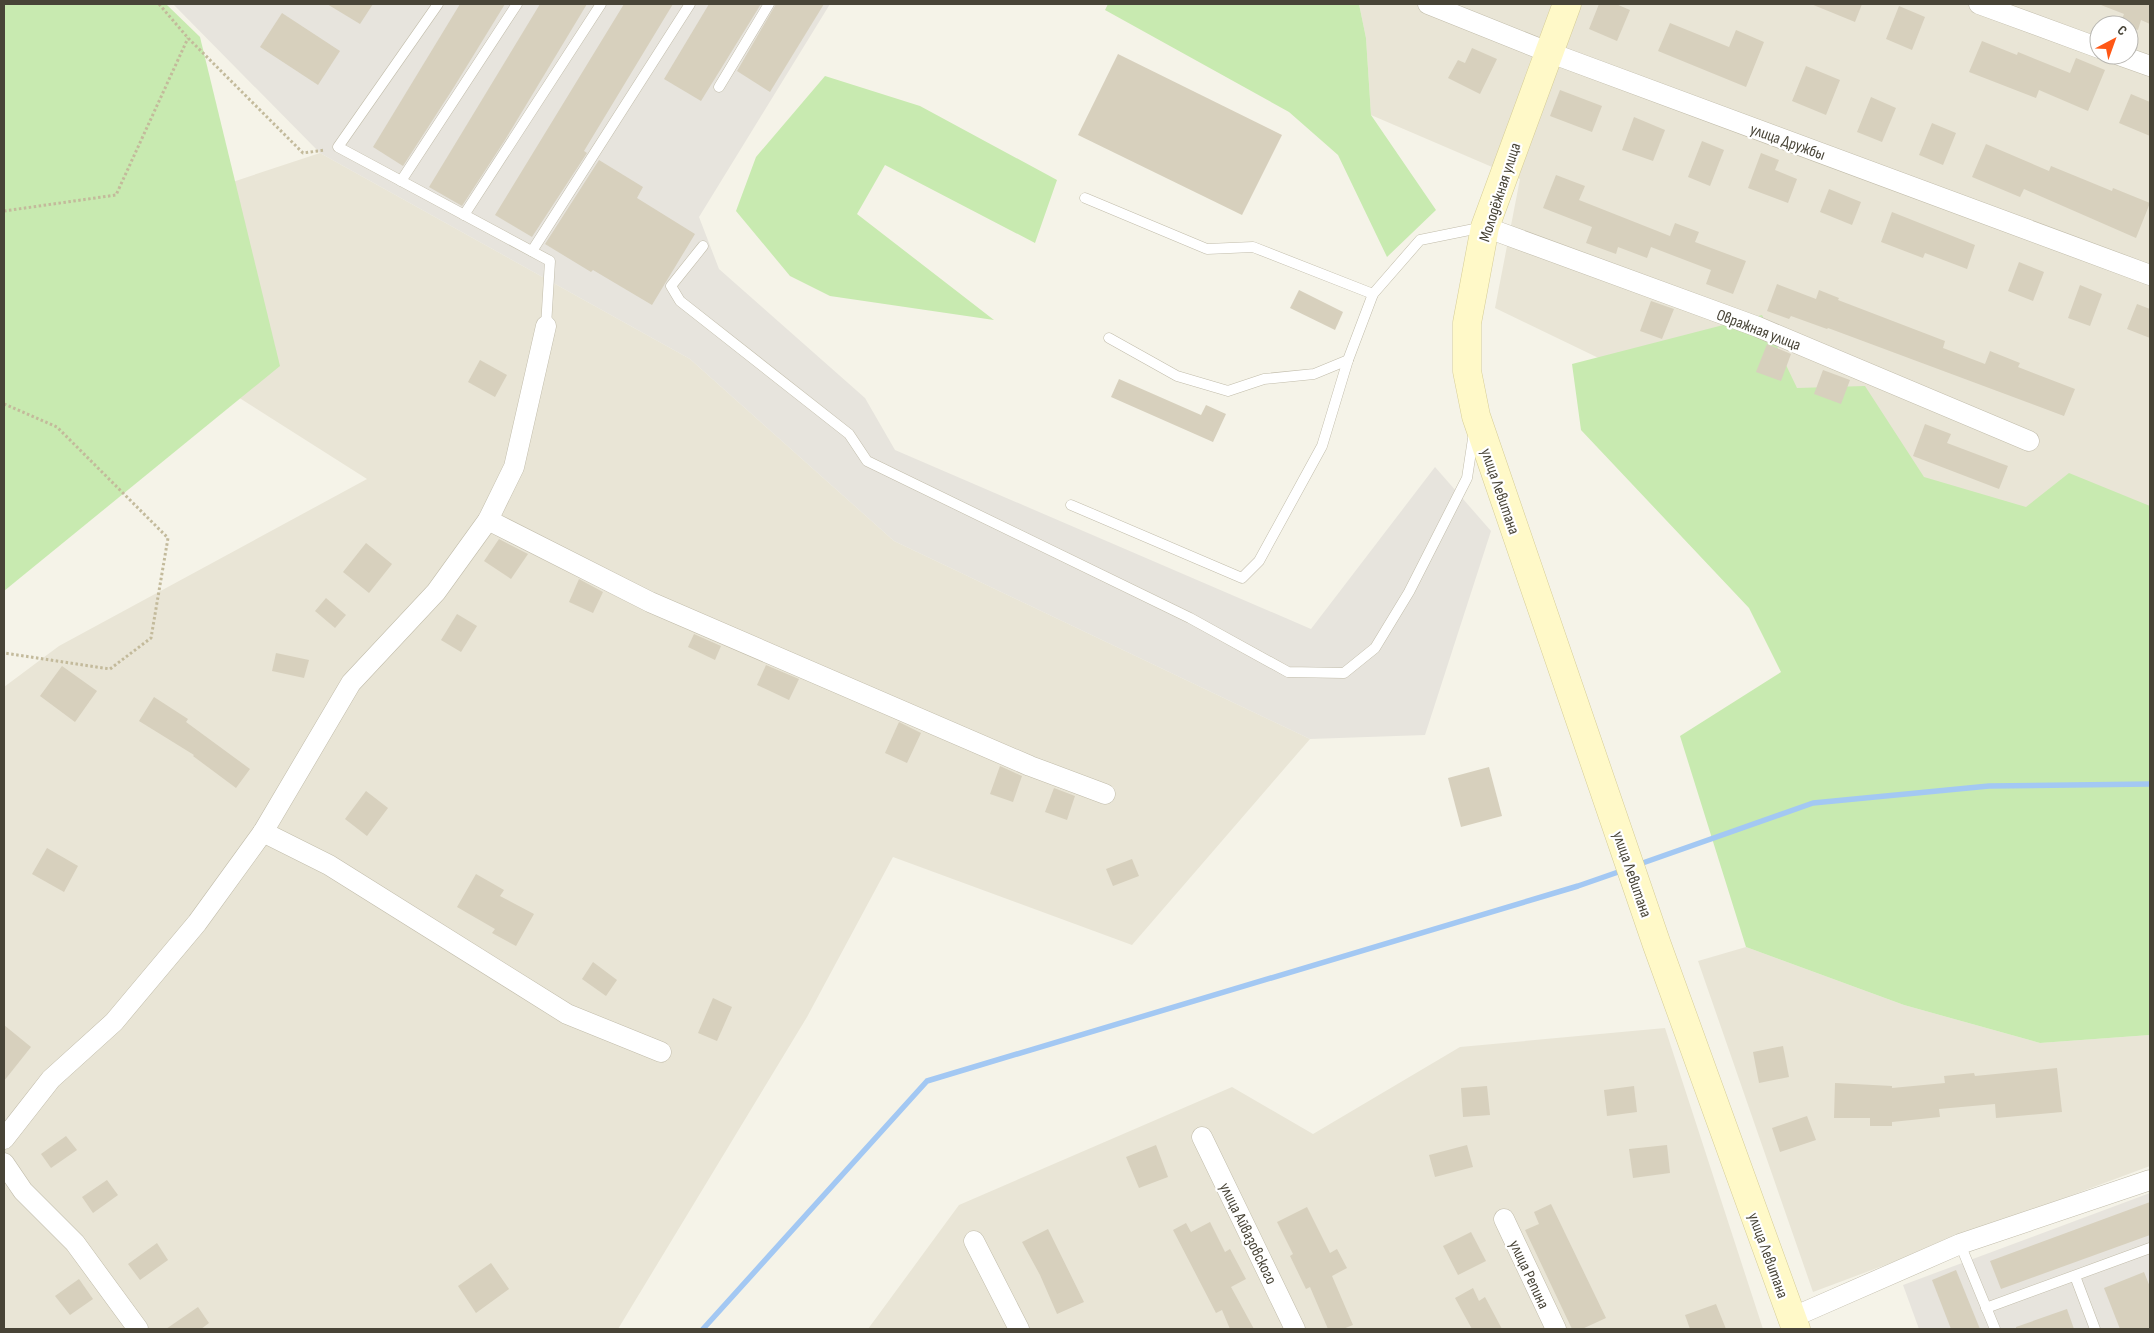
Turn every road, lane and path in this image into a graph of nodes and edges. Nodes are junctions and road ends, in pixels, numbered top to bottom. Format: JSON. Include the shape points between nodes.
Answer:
{"nodes":[{"id":1,"x":160,"y":4,"type":"edge"},
{"id":2,"x":438,"y":4,"type":"edge"},
{"id":3,"x":517,"y":4,"type":"edge"},
{"id":4,"x":601,"y":4,"type":"edge"},
{"id":5,"x":690,"y":4,"type":"edge"},
{"id":6,"x":769,"y":4,"type":"edge"},
{"id":7,"x":1428,"y":4,"type":"edge"},
{"id":8,"x":1567,"y":4,"type":"edge"},
{"id":9,"x":1979,"y":4,"type":"edge"},
{"id":10,"x":188,"y":38,"type":"junction"},
{"id":11,"x":2089,"y":44,"type":"edge"},
{"id":12,"x":1548,"y":52,"type":"junction"},
{"id":13,"x":719,"y":87,"type":"dead end"},
{"id":14,"x":338,"y":148,"type":"junction"},
{"id":15,"x":401,"y":182,"type":"junction"},
{"id":16,"x":1084,"y":198,"type":"dead end"},
{"id":17,"x":4,"y":211,"type":"edge"},
{"id":18,"x":464,"y":215,"type":"junction"},
{"id":19,"x":1485,"y":227,"type":"junction"},
{"id":20,"x":703,"y":246,"type":"dead end"},
{"id":21,"x":532,"y":251,"type":"junction"},
{"id":22,"x":2150,"y":275,"type":"edge"},
{"id":23,"x":1373,"y":294,"type":"junction"},
{"id":24,"x":546,"y":326,"type":"joint"},
{"id":25,"x":1109,"y":338,"type":"dead end"},
{"id":26,"x":1348,"y":360,"type":"junction"},
{"id":27,"x":4,"y":404,"type":"edge"},
{"id":28,"x":1476,"y":416,"type":"junction"},
{"id":29,"x":2029,"y":440,"type":"dead end"},
{"id":30,"x":1071,"y":505,"type":"dead end"},
{"id":31,"x":488,"y":520,"type":"junction"},
{"id":32,"x":4,"y":653,"type":"edge"},
{"id":33,"x":1104,"y":794,"type":"dead end"},
{"id":34,"x":263,"y":832,"type":"junction"},
{"id":35,"x":661,"y":1052,"type":"dead end"},
{"id":36,"x":1202,"y":1137,"type":"dead end"},
{"id":37,"x":4,"y":1139,"type":"edge"},
{"id":38,"x":4,"y":1163,"type":"edge"},
{"id":39,"x":2150,"y":1180,"type":"edge"},
{"id":40,"x":1504,"y":1219,"type":"dead end"},
{"id":41,"x":974,"y":1241,"type":"dead end"},
{"id":42,"x":1960,"y":1244,"type":"junction"},
{"id":43,"x":2150,"y":1248,"type":"edge"},
{"id":44,"x":2075,"y":1276,"type":"junction"},
{"id":45,"x":1986,"y":1308,"type":"junction"},
{"id":46,"x":1794,"y":1324,"type":"edge"},
{"id":47,"x":138,"y":1329,"type":"edge"},
{"id":48,"x":1019,"y":1329,"type":"edge"},
{"id":49,"x":1295,"y":1329,"type":"edge"},
{"id":50,"x":1556,"y":1329,"type":"edge"},
{"id":51,"x":1995,"y":1329,"type":"edge"},
{"id":52,"x":2095,"y":1329,"type":"edge"}],
"edges":[{"from":1,"to":10,"type":"path"},
{"from":2,"to":14,"type":"lane"},
{"from":3,"to":15,"type":"lane"},
{"from":4,"to":18,"type":"lane"},
{"from":5,"to":21,"type":"lane"},
{"from":6,"to":13,"type":"lane"},
{"from":7,"to":12,"type":"street","name":"улица Дружбы"},
{"from":8,"to":12,"type":"main road","name":"Молодёжная улица"},
{"from":9,"to":11,"type":"street"},
{"from":10,"to":14,"type":"path","via":[[303,153]]},
{"from":10,"to":17,"type":"path","via":[[116,195]]},
{"from":12,"to":19,"type":"main road","name":"Молодёжная улица"},
{"from":12,"to":22,"type":"street","name":"улица Дружбы"},
{"from":14,"to":15,"type":"lane"},
{"from":15,"to":18,"type":"lane"},
{"from":16,"to":23,"type":"lane","via":[[1207,249],[1253,247]]},
{"from":18,"to":21,"type":"lane"},
{"from":19,"to":23,"type":"lane","via":[[1420,240]]},
{"from":19,"to":28,"type":"main road","name":"Молодёжная улица","via":[[1467,323],[1467,371]]},
{"from":19,"to":29,"type":"street","name":"Овражная улица","via":[[1758,327]]},
{"from":20,"to":28,"type":"lane","via":[[671,286],[680,301],[849,434],[867,461],[1190,618],[1288,672],[1344,673],[1376,648],[1409,592],[1467,478]]},
{"from":21,"to":24,"type":"lane","via":[[550,261]]},
{"from":23,"to":26,"type":"lane"},
{"from":24,"to":31,"type":"street","via":[[514,468]]},
{"from":25,"to":26,"type":"lane","via":[[1177,376],[1228,391],[1264,379],[1314,374]]},
{"from":26,"to":30,"type":"lane","via":[[1322,446],[1259,560],[1242,578]]},
{"from":27,"to":32,"type":"path","via":[[57,427],[168,538],[151,638],[110,669]]},
{"from":28,"to":46,"type":"main road","name":"улица Левитана","via":[[1657,945]]},
{"from":31,"to":33,"type":"street","via":[[650,602],[986,748]]},
{"from":31,"to":34,"type":"street","via":[[436,592],[351,682]]},
{"from":34,"to":35,"type":"street","via":[[328,865],[567,1014]]},
{"from":34,"to":37,"type":"street","via":[[197,922],[114,1022],[51,1079]]},
{"from":36,"to":49,"type":"street","name":"улица Айвазовского"},
{"from":38,"to":47,"type":"street","via":[[23,1191],[75,1243]]},
{"from":39,"to":42,"type":"street"},
{"from":40,"to":50,"type":"street","name":"улица Репина"},
{"from":41,"to":48,"type":"street"},
{"from":42,"to":45,"type":"lane"},
{"from":42,"to":46,"type":"street"},
{"from":43,"to":44,"type":"lane"},
{"from":44,"to":45,"type":"lane"},
{"from":44,"to":52,"type":"lane"},
{"from":45,"to":51,"type":"lane"}]}
